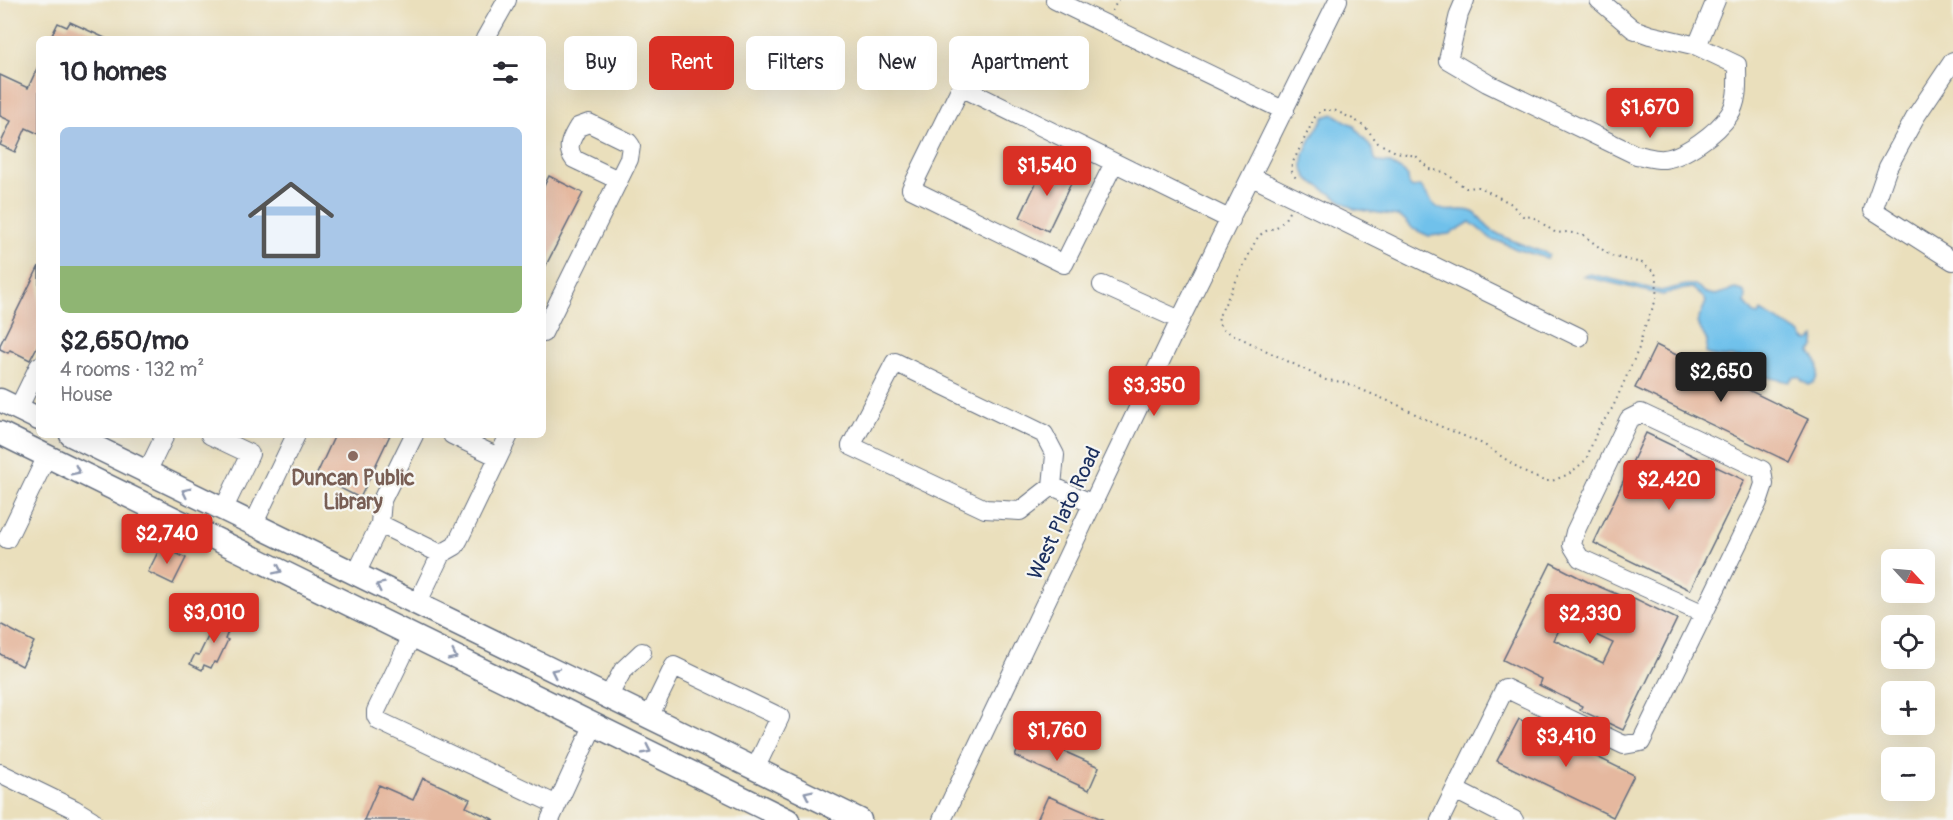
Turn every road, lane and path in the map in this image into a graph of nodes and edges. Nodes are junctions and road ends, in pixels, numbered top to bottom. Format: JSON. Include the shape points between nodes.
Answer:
{"nodes":[{"id":1,"x":507,"y":0,"type":"edge"},
{"id":2,"x":1055,"y":0,"type":"edge"},
{"id":3,"x":1338,"y":0,"type":"edge"},
{"id":4,"x":1465,"y":0,"type":"edge"},
{"id":5,"x":1599,"y":0,"type":"edge"},
{"id":6,"x":1716,"y":0,"type":"edge"},
{"id":7,"x":487,"y":36,"type":"edge"},
{"id":8,"x":1697,"y":46,"type":"junction"},
{"id":9,"x":1953,"y":61,"type":"edge"},
{"id":10,"x":1285,"y":111,"type":"junction"},
{"id":11,"x":1114,"y":163,"type":"junction"},
{"id":12,"x":1252,"y":177,"type":"junction"},
{"id":13,"x":618,"y":180,"type":"dead end"},
{"id":14,"x":1299,"y":183,"type":"dead end"},
{"id":15,"x":1292,"y":207,"type":"dead end"},
{"id":16,"x":1231,"y":220,"type":"junction"},
{"id":17,"x":1953,"y":261,"type":"edge"},
{"id":18,"x":1102,"y":285,"type":"dead end"},
{"id":19,"x":1180,"y":320,"type":"junction"},
{"id":20,"x":546,"y":327,"type":"edge"},
{"id":21,"x":1579,"y":337,"type":"dead end"},
{"id":22,"x":36,"y":370,"type":"edge"},
{"id":23,"x":9,"y":405,"type":"edge"},
{"id":24,"x":36,"y":418,"type":"edge"},
{"id":25,"x":2,"y":438,"type":"edge"},
{"id":26,"x":77,"y":438,"type":"edge"},
{"id":27,"x":164,"y":438,"type":"edge"},
{"id":28,"x":216,"y":438,"type":"edge"},
{"id":29,"x":294,"y":438,"type":"edge"},
{"id":30,"x":413,"y":438,"type":"edge"},
{"id":31,"x":458,"y":438,"type":"edge"},
{"id":32,"x":508,"y":438,"type":"edge"},
{"id":33,"x":47,"y":456,"type":"junction"},
{"id":34,"x":498,"y":457,"type":"junction"},
{"id":35,"x":147,"y":472,"type":"junction"},
{"id":36,"x":1052,"y":486,"type":"junction"},
{"id":37,"x":1093,"y":504,"type":"junction"},
{"id":38,"x":238,"y":517,"type":"junction"},
{"id":39,"x":380,"y":524,"type":"junction"},
{"id":40,"x":7,"y":539,"type":"dead end"},
{"id":41,"x":225,"y":545,"type":"junction"},
{"id":42,"x":441,"y":554,"type":"junction"},
{"id":43,"x":356,"y":574,"type":"junction"},
{"id":44,"x":417,"y":604,"type":"junction"},
{"id":45,"x":1704,"y":614,"type":"junction"},
{"id":46,"x":412,"y":636,"type":"junction"},
{"id":47,"x":642,"y":652,"type":"dead end"},
{"id":48,"x":608,"y":697,"type":"junction"},
{"id":49,"x":649,"y":717,"type":"junction"},
{"id":50,"x":594,"y":724,"type":"junction"},
{"id":51,"x":755,"y":769,"type":"junction"},
{"id":52,"x":0,"y":773,"type":"edge"},
{"id":53,"x":1455,"y":790,"type":"junction"},
{"id":54,"x":553,"y":813,"type":"edge"},
{"id":55,"x":762,"y":814,"type":"edge"},
{"id":56,"x":92,"y":820,"type":"edge"},
{"id":57,"x":788,"y":820,"type":"edge"},
{"id":58,"x":860,"y":820,"type":"edge"},
{"id":59,"x":942,"y":820,"type":"edge"},
{"id":60,"x":1440,"y":820,"type":"edge"},
{"id":61,"x":1514,"y":820,"type":"edge"}],
"edges":[{"from":1,"to":7,"type":"street"},
{"from":2,"to":10,"type":"street"},
{"from":3,"to":10,"type":"street","name":"West Plato Road"},
{"from":4,"to":8,"type":"street","via":[[1448,60],[1636,155],[1662,159],[1678,155],[1700,142],[1730,115],[1736,96],[1737,65]]},
{"from":5,"to":8,"type":"street","via":[[1633,28]]},
{"from":6,"to":8,"type":"street"},
{"from":9,"to":17,"type":"street","via":[[1888,167],[1874,210]]},
{"from":10,"to":12,"type":"street","name":"West Plato Road"},
{"from":11,"to":11,"type":"street","via":[[1064,264],[911,189],[961,87]]},
{"from":11,"to":16,"type":"street"},
{"from":12,"to":16,"type":"street","name":"West Plato Road"},
{"from":12,"to":21,"type":"street"},
{"from":13,"to":20,"type":"street"},
{"from":14,"to":15,"type":"path","via":[[1292,164],[1319,112],[1334,110],[1361,123],[1378,143],[1416,156],[1429,169],[1444,172],[1466,188],[1479,187],[1551,231],[1583,235],[1611,256],[1642,263],[1654,272],[1657,296],[1639,348],[1586,460],[1569,474],[1544,481],[1483,444],[1343,382],[1326,380],[1222,330],[1220,314],[1256,240],[1262,232],[1281,226]]},
{"from":16,"to":19,"type":"street","name":"West Plato Road"},
{"from":18,"to":19,"type":"street"},
{"from":19,"to":37,"type":"street","name":"West Plato Road"},
{"from":22,"to":23,"type":"street"},
{"from":23,"to":24,"type":"main road"},
{"from":23,"to":25,"type":"main road"},
{"from":25,"to":33,"type":"main road"},
{"from":26,"to":35,"type":"main road"},
{"from":27,"to":35,"type":"street"},
{"from":28,"to":38,"type":"street","via":[[250,454]]},
{"from":29,"to":38,"type":"street"},
{"from":30,"to":39,"type":"street","via":[[382,500]]},
{"from":31,"to":34,"type":"street"},
{"from":32,"to":34,"type":"street"},
{"from":33,"to":40,"type":"street"},
{"from":33,"to":41,"type":"main road","one_way":true},
{"from":34,"to":42,"type":"street","via":[[459,540]]},
{"from":38,"to":35,"type":"main road","one_way":true},
{"from":36,"to":36,"type":"street","via":[[1020,511],[985,509],[851,447],[895,362],[1044,434],[1055,455]]},
{"from":36,"to":37,"type":"street"},
{"from":37,"to":59,"type":"street","name":"West Plato Road"},
{"from":38,"to":41,"type":"main road"},
{"from":38,"to":43,"type":"main road"},
{"from":39,"to":42,"type":"street"},
{"from":39,"to":43,"type":"street"},
{"from":41,"to":46,"type":"main road","one_way":true},
{"from":42,"to":44,"type":"street"},
{"from":44,"to":43,"type":"main road","one_way":true},
{"from":48,"to":44,"type":"main road","one_way":true},
{"from":45,"to":45,"type":"street","via":[[1758,502],[1764,484],[1762,470],[1641,413],[1629,419],[1572,545],[1580,558]]},
{"from":45,"to":53,"type":"street","via":[[1641,742],[1624,745],[1505,688]]},
{"from":46,"to":50,"type":"main road","one_way":true},
{"from":46,"to":54,"type":"street","via":[[376,711],[379,722]]},
{"from":47,"to":48,"type":"street","via":[[622,670]]},
{"from":48,"to":49,"type":"main road"},
{"from":48,"to":50,"type":"main road"},
{"from":49,"to":51,"type":"main road"},
{"from":49,"to":51,"type":"street","via":[[674,666],[780,717]]},
{"from":50,"to":54,"type":"street"},
{"from":50,"to":55,"type":"main road","one_way":true},
{"from":58,"to":51,"type":"main road","one_way":true},
{"from":52,"to":56,"type":"street"},
{"from":53,"to":60,"type":"street"},
{"from":53,"to":61,"type":"street"},
{"from":55,"to":57,"type":"main road"}]}
